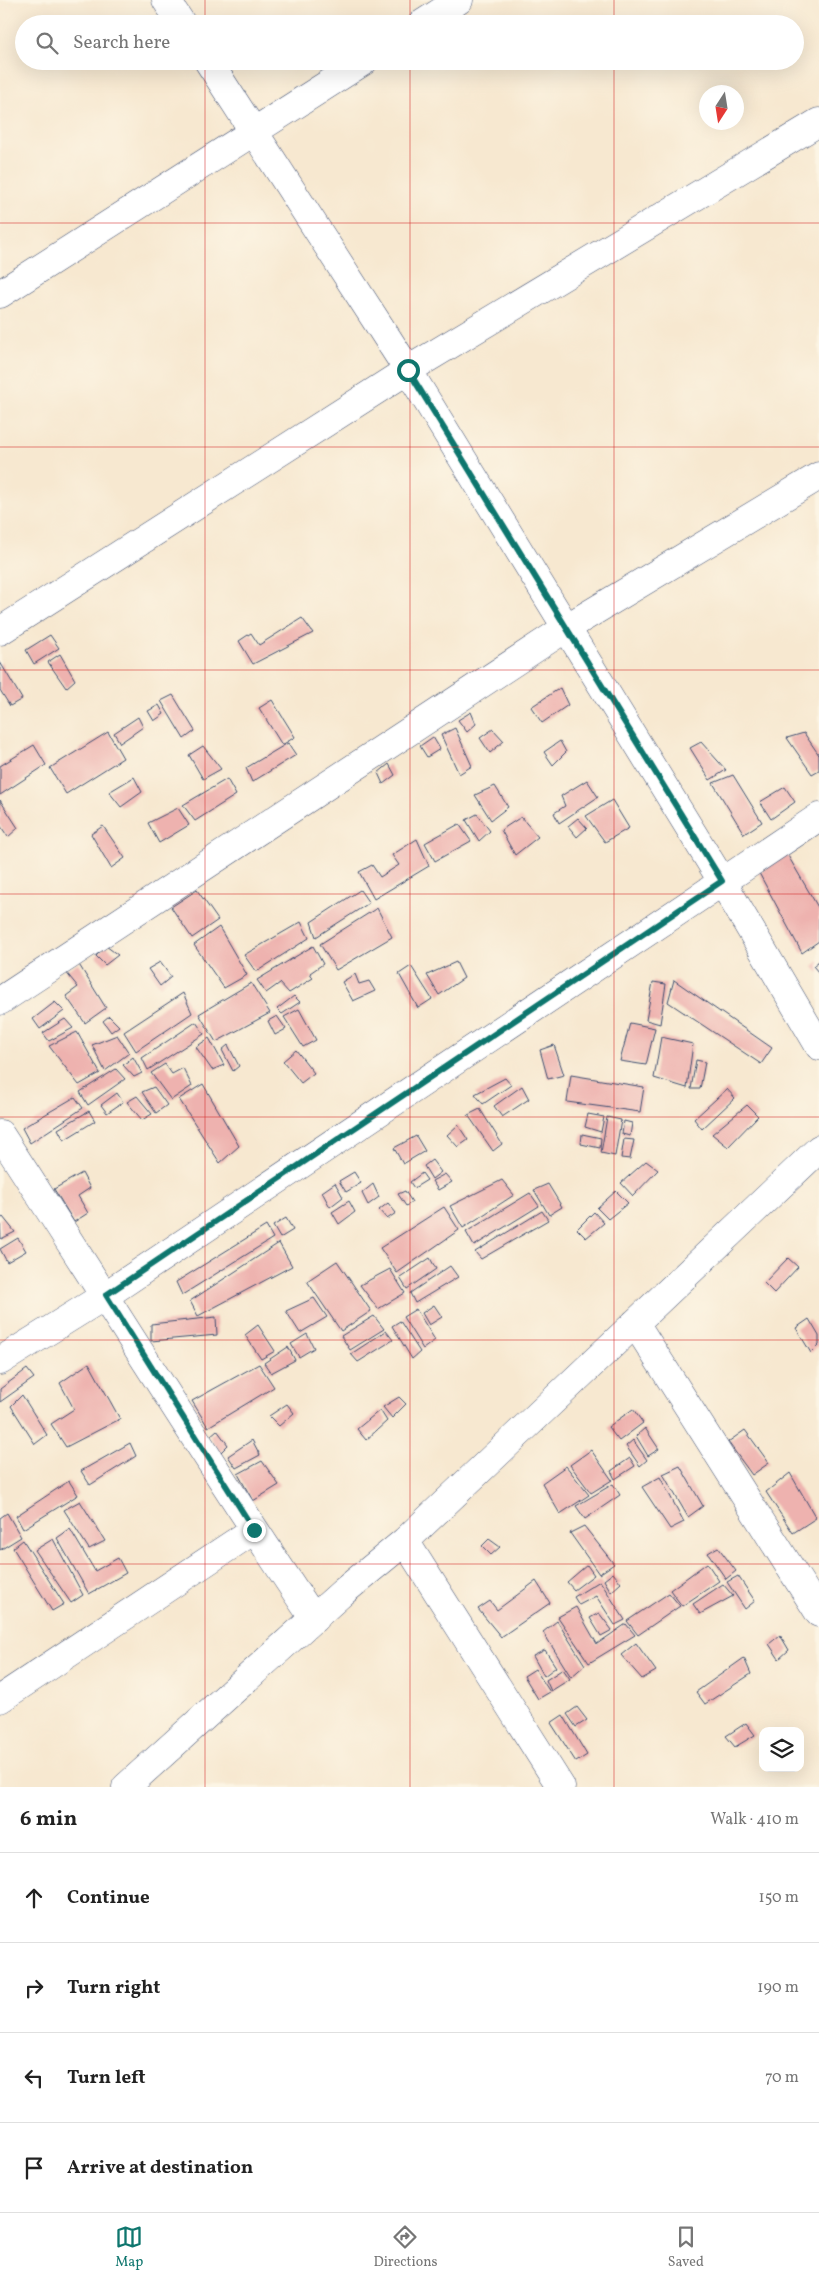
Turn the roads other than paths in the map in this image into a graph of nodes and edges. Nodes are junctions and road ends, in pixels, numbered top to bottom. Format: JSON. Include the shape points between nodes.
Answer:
{"nodes":[{"id":1,"x":166,"y":0,"type":"edge"},
{"id":2,"x":459,"y":0,"type":"edge"},
{"id":3,"x":176,"y":15,"type":"edge"},
{"id":4,"x":436,"y":15,"type":"edge"},
{"id":5,"x":214,"y":70,"type":"edge"},
{"id":6,"x":350,"y":70,"type":"edge"},
{"id":7,"x":819,"y":122,"type":"edge"},
{"id":8,"x":255,"y":132,"type":"junction"},
{"id":9,"x":0,"y":294,"type":"edge"},
{"id":10,"x":408,"y":370,"type":"junction"},
{"id":11,"x":819,"y":476,"type":"edge"},
{"id":12,"x":566,"y":628,"type":"junction"},
{"id":13,"x":0,"y":631,"type":"edge"},
{"id":14,"x":819,"y":817,"type":"edge"},
{"id":15,"x":722,"y":881,"type":"junction"},
{"id":16,"x":0,"y":1001,"type":"edge"},
{"id":17,"x":819,"y":1046,"type":"edge"},
{"id":18,"x":0,"y":1134,"type":"edge"},
{"id":19,"x":819,"y":1149,"type":"edge"},
{"id":20,"x":106,"y":1295,"type":"junction"},
{"id":21,"x":635,"y":1323,"type":"junction"},
{"id":22,"x":0,"y":1361,"type":"edge"},
{"id":23,"x":254,"y":1530,"type":"junction"},
{"id":24,"x":405,"y":1541,"type":"junction"},
{"id":25,"x":819,"y":1613,"type":"edge"},
{"id":26,"x":314,"y":1619,"type":"junction"},
{"id":27,"x":0,"y":1699,"type":"edge"},
{"id":28,"x":126,"y":1787,"type":"edge"},
{"id":29,"x":561,"y":1787,"type":"edge"}],
"edges":[{"from":1,"to":3,"type":"street"},
{"from":2,"to":4,"type":"street"},
{"from":5,"to":8,"type":"street"},
{"from":6,"to":8,"type":"street"},
{"from":7,"to":10,"type":"street"},
{"from":8,"to":9,"type":"street"},
{"from":8,"to":10,"type":"street"},
{"from":10,"to":12,"type":"street"},
{"from":10,"to":13,"type":"street"},
{"from":11,"to":12,"type":"street"},
{"from":12,"to":15,"type":"street"},
{"from":12,"to":16,"type":"street"},
{"from":14,"to":15,"type":"street"},
{"from":15,"to":17,"type":"street"},
{"from":15,"to":20,"type":"street"},
{"from":18,"to":20,"type":"street"},
{"from":19,"to":21,"type":"street"},
{"from":20,"to":22,"type":"street"},
{"from":20,"to":23,"type":"street"},
{"from":21,"to":24,"type":"street"},
{"from":21,"to":25,"type":"street"},
{"from":23,"to":26,"type":"street"},
{"from":23,"to":27,"type":"street"},
{"from":24,"to":26,"type":"street"},
{"from":24,"to":29,"type":"street"},
{"from":26,"to":28,"type":"street"}]}
